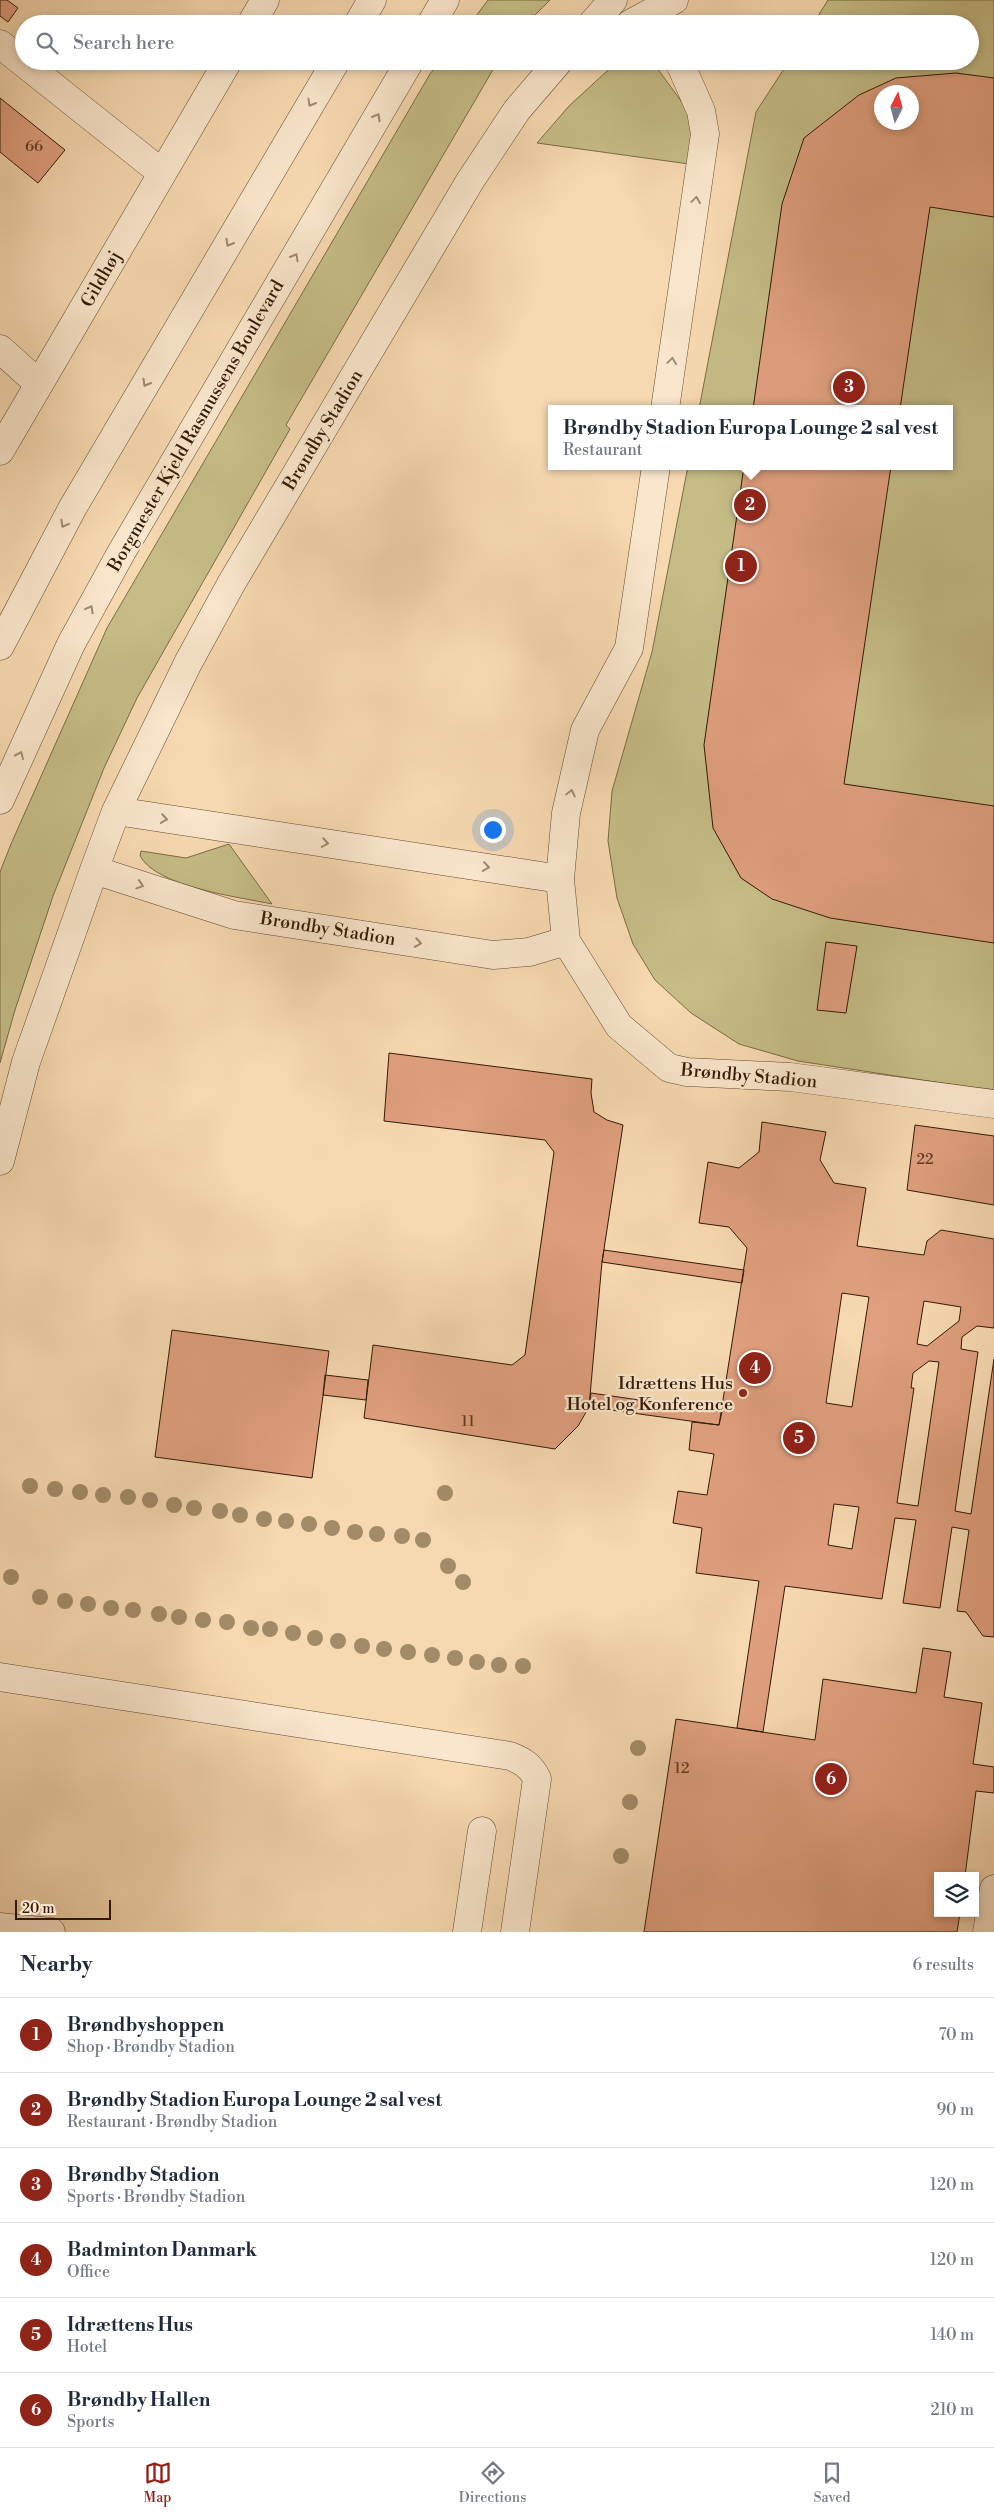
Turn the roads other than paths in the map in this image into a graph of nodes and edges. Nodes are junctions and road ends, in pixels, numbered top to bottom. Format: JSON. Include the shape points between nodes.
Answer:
{"nodes":[{"id":1,"x":265,"y":0,"type":"edge"},
{"id":2,"x":372,"y":0,"type":"edge"},
{"id":3,"x":445,"y":0,"type":"edge"},
{"id":4,"x":613,"y":0,"type":"edge"},
{"id":5,"x":659,"y":8,"type":"edge"},
{"id":6,"x":256,"y":15,"type":"edge"},
{"id":7,"x":363,"y":15,"type":"edge"},
{"id":8,"x":436,"y":15,"type":"edge"},
{"id":9,"x":600,"y":15,"type":"edge"},
{"id":10,"x":646,"y":15,"type":"edge"},
{"id":11,"x":0,"y":44,"type":"edge"},
{"id":12,"x":15,"y":56,"type":"edge"},
{"id":13,"x":33,"y":70,"type":"edge"},
{"id":14,"x":223,"y":70,"type":"edge"},
{"id":15,"x":331,"y":70,"type":"edge"},
{"id":16,"x":405,"y":70,"type":"edge"},
{"id":17,"x":552,"y":70,"type":"edge"},
{"id":18,"x":683,"y":70,"type":"edge"},
{"id":19,"x":162,"y":173,"type":"junction"},
{"id":20,"x":0,"y":349,"type":"edge"},
{"id":21,"x":39,"y":384,"type":"junction"},
{"id":22,"x":666,"y":405,"type":"edge"},
{"id":23,"x":0,"y":452,"type":"edge"},
{"id":24,"x":655,"y":470,"type":"edge"},
{"id":25,"x":0,"y":646,"type":"edge"},
{"id":26,"x":0,"y":800,"type":"edge"},
{"id":27,"x":116,"y":811,"type":"junction"},
{"id":28,"x":94,"y":870,"type":"junction"},
{"id":29,"x":560,"y":879,"type":"junction"},
{"id":30,"x":566,"y":941,"type":"junction"},
{"id":31,"x":994,"y":1104,"type":"edge"},
{"id":32,"x":0,"y":1161,"type":"edge"},
{"id":33,"x":0,"y":1677,"type":"edge"},
{"id":34,"x":482,"y":1831,"type":"dead end"},
{"id":35,"x":994,"y":1889,"type":"edge"},
{"id":36,"x":0,"y":1927,"type":"edge"},
{"id":37,"x":51,"y":1932,"type":"edge"},
{"id":38,"x":467,"y":1932,"type":"edge"},
{"id":39,"x":515,"y":1932,"type":"edge"},
{"id":40,"x":987,"y":1932,"type":"edge"}],
"edges":[{"from":1,"to":6,"type":"street"},
{"from":2,"to":7,"type":"street"},
{"from":3,"to":8,"type":"street"},
{"from":4,"to":9,"type":"street"},
{"from":5,"to":10,"type":"street"},
{"from":11,"to":12,"type":"street"},
{"from":13,"to":19,"type":"street"},
{"from":14,"to":19,"type":"street","name":"Gildhøj"},
{"from":15,"to":25,"type":"street","one_way":true,"via":[[74,507]]},
{"from":26,"to":16,"type":"street","name":"Borgmester Kjeld Rasmussens Boulevard","one_way":true,"via":[[71,644],[121,553]]},
{"from":17,"to":27,"type":"street","name":"Brøndby Stadion","via":[[517,110],[470,181],[231,584],[188,663]]},
{"from":22,"to":18,"type":"street","one_way":true,"via":[[704,134],[701,111]]},
{"from":19,"to":21,"type":"street","name":"Gildhøj"},
{"from":20,"to":21,"type":"street"},
{"from":21,"to":23,"type":"street","name":"Gildhøj"},
{"from":29,"to":24,"type":"street","name":"Brøndby Stadion","one_way":true,"via":[[566,813],[585,730],[629,648]]},
{"from":27,"to":28,"type":"street","name":"Brøndby Stadion"},
{"from":27,"to":29,"type":"street","one_way":true},
{"from":28,"to":30,"type":"street","name":"Brøndby Stadion","one_way":true,"via":[[234,915],[493,955],[529,952]]},
{"from":28,"to":32,"type":"street","name":"Brøndby Stadion","via":[[26,1062]]},
{"from":29,"to":30,"type":"street","name":"Brøndby Stadion"},
{"from":30,"to":31,"type":"street","name":"Brøndby Stadion","via":[[619,1026],[670,1068],[687,1072],[790,1077]]},
{"from":33,"to":39,"type":"street","via":[[523,1760],[537,1779]]},
{"from":34,"to":38,"type":"street"},
{"from":35,"to":40,"type":"street"},
{"from":36,"to":37,"type":"street"}]}
